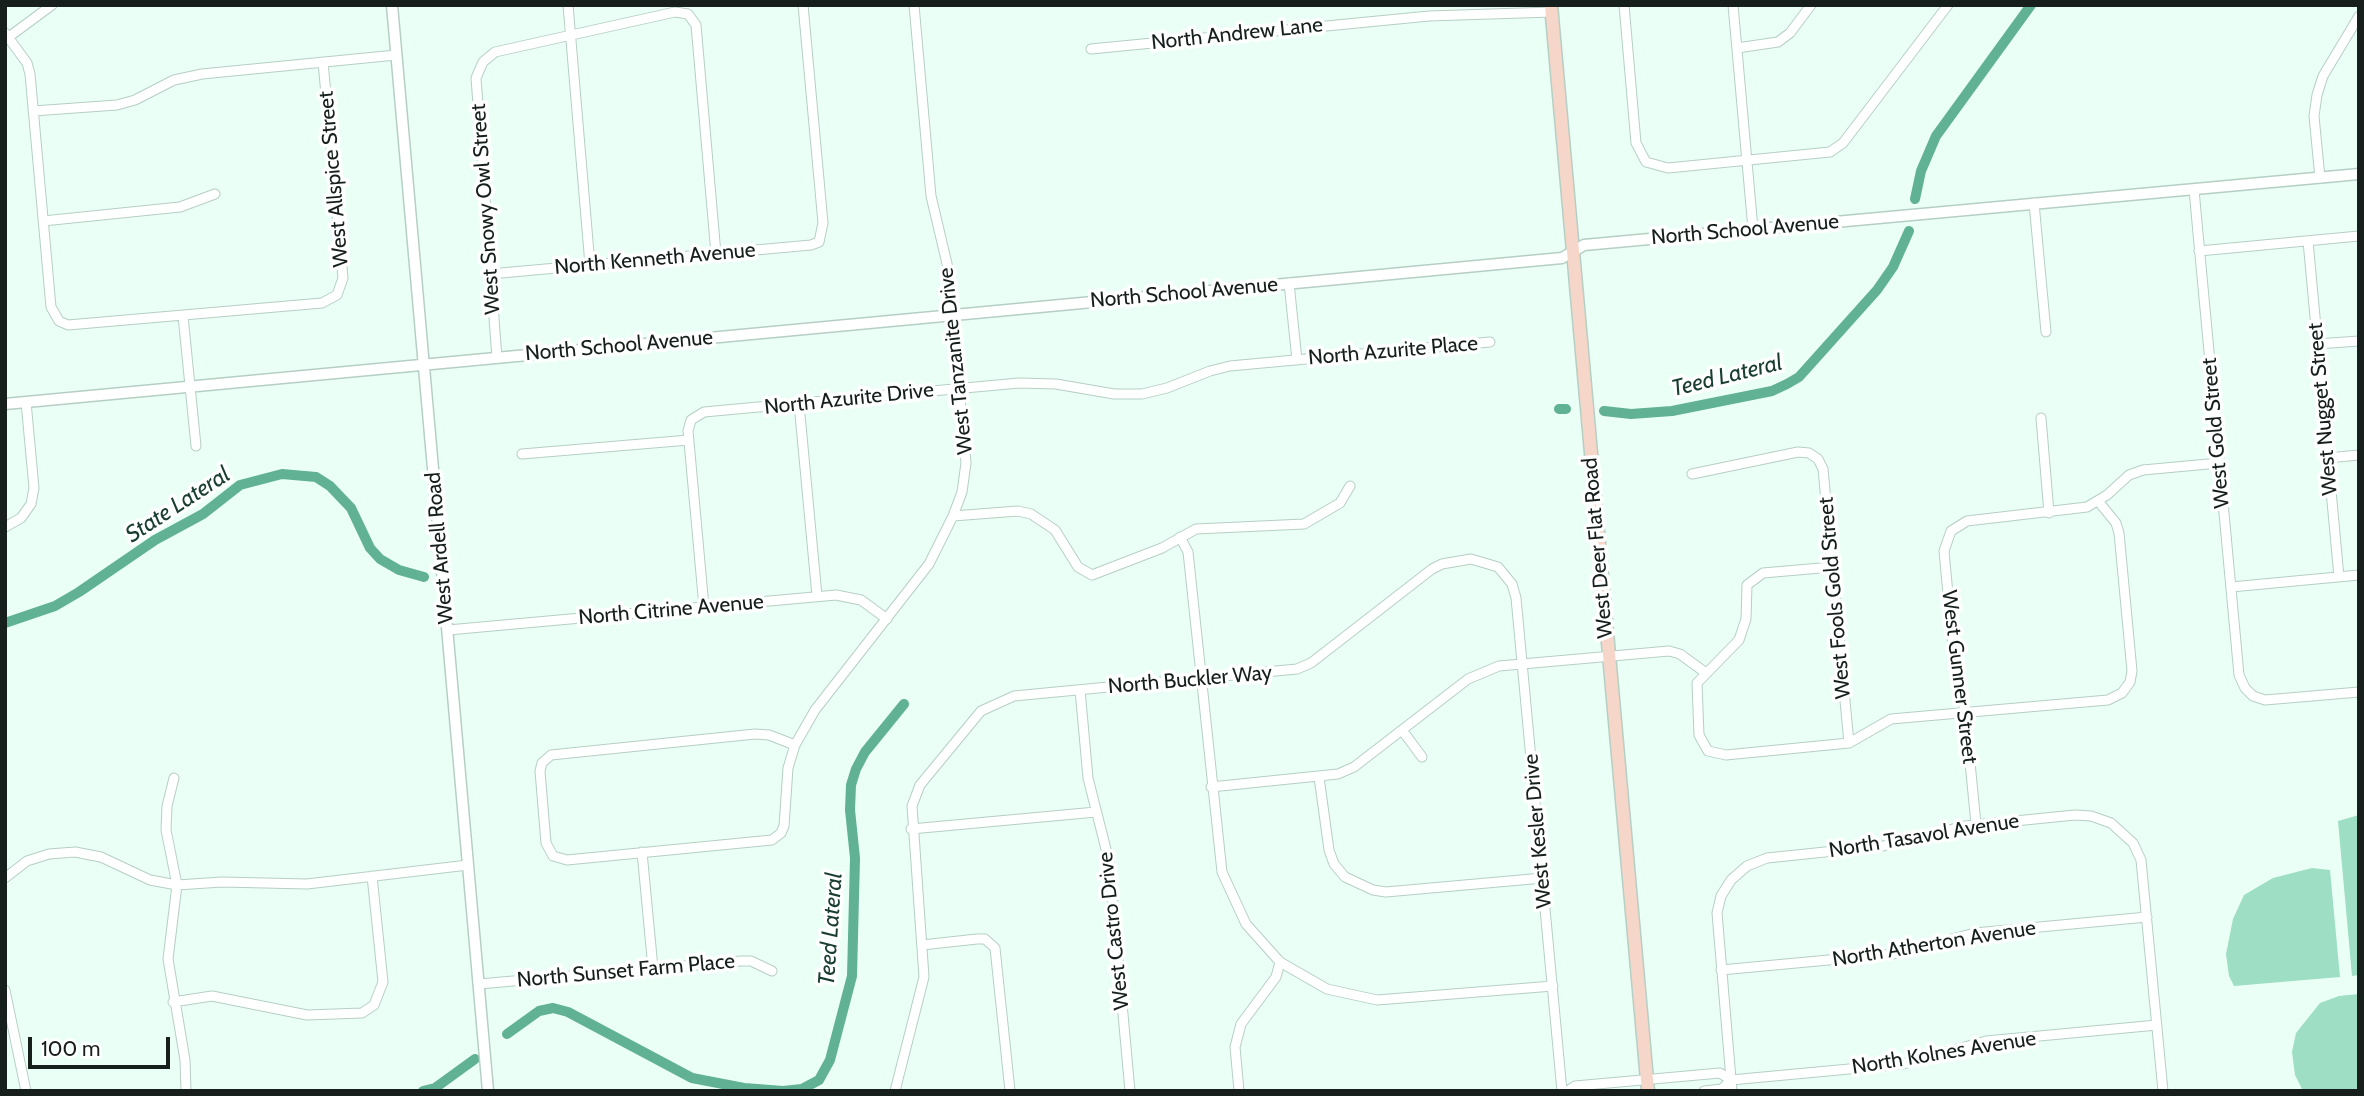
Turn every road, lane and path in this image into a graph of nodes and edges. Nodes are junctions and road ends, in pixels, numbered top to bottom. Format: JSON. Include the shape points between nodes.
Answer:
{"nodes":[{"id":1,"x":52,"y":5,"type":"edge"},
{"id":2,"x":392,"y":5,"type":"edge"},
{"id":3,"x":568,"y":5,"type":"edge"},
{"id":4,"x":803,"y":5,"type":"edge"},
{"id":5,"x":914,"y":5,"type":"edge"},
{"id":6,"x":1624,"y":5,"type":"edge"},
{"id":7,"x":1732,"y":5,"type":"edge"},
{"id":8,"x":1811,"y":5,"type":"edge"},
{"id":9,"x":1948,"y":5,"type":"edge"},
{"id":10,"x":1551,"y":9,"type":"edge"},
{"id":11,"x":2359,"y":16,"type":"edge"},
{"id":12,"x":572,"y":34,"type":"junction"},
{"id":13,"x":6,"y":36,"type":"edge"},
{"id":14,"x":1737,"y":48,"type":"junction"},
{"id":15,"x":1091,"y":49,"type":"dead end"},
{"id":16,"x":397,"y":55,"type":"junction"},
{"id":17,"x":323,"y":62,"type":"junction"},
{"id":18,"x":33,"y":111,"type":"junction"},
{"id":19,"x":1747,"y":162,"type":"junction"},
{"id":20,"x":2359,"y":174,"type":"edge"},
{"id":21,"x":2320,"y":178,"type":"junction"},
{"id":22,"x":2194,"y":190,"type":"junction"},
{"id":23,"x":215,"y":194,"type":"dead end"},
{"id":24,"x":2034,"y":203,"type":"junction"},
{"id":25,"x":43,"y":221,"type":"junction"},
{"id":26,"x":1753,"y":229,"type":"junction"},
{"id":27,"x":2359,"y":236,"type":"edge"},
{"id":28,"x":2308,"y":241,"type":"junction"},
{"id":29,"x":1574,"y":251,"type":"junction"},
{"id":30,"x":2199,"y":251,"type":"junction"},
{"id":31,"x":716,"y":254,"type":"junction"},
{"id":32,"x":590,"y":265,"type":"junction"},
{"id":33,"x":491,"y":274,"type":"junction"},
{"id":34,"x":1289,"y":283,"type":"junction"},
{"id":35,"x":952,"y":315,"type":"junction"},
{"id":36,"x":183,"y":316,"type":"junction"},
{"id":37,"x":2046,"y":332,"type":"dead end"},
{"id":38,"x":1490,"y":341,"type":"dead end"},
{"id":39,"x":2359,"y":341,"type":"edge"},
{"id":40,"x":2317,"y":345,"type":"junction"},
{"id":41,"x":498,"y":358,"type":"junction"},
{"id":42,"x":1297,"y":360,"type":"junction"},
{"id":43,"x":424,"y":365,"type":"junction"},
{"id":44,"x":190,"y":387,"type":"junction"},
{"id":45,"x":959,"y":388,"type":"junction"},
{"id":46,"x":26,"y":402,"type":"junction"},
{"id":47,"x":5,"y":404,"type":"edge"},
{"id":48,"x":799,"y":404,"type":"junction"},
{"id":49,"x":2041,"y":418,"type":"dead end"},
{"id":50,"x":689,"y":440,"type":"junction"},
{"id":51,"x":196,"y":446,"type":"dead end"},
{"id":52,"x":522,"y":454,"type":"dead end"},
{"id":53,"x":2359,"y":455,"type":"edge"},
{"id":54,"x":2328,"y":458,"type":"junction"},
{"id":55,"x":2219,"y":463,"type":"junction"},
{"id":56,"x":1692,"y":474,"type":"dead end"},
{"id":57,"x":1350,"y":486,"type":"dead end"},
{"id":58,"x":2098,"y":501,"type":"junction"},
{"id":59,"x":2049,"y":513,"type":"junction"},
{"id":60,"x":953,"y":516,"type":"junction"},
{"id":61,"x":5,"y":527,"type":"edge"},
{"id":62,"x":1180,"y":537,"type":"junction"},
{"id":63,"x":1832,"y":567,"type":"junction"},
{"id":64,"x":1506,"y":575,"type":"joint"},
{"id":65,"x":2359,"y":575,"type":"edge"},
{"id":66,"x":2339,"y":577,"type":"junction"},
{"id":67,"x":2231,"y":587,"type":"junction"},
{"id":68,"x":817,"y":596,"type":"junction"},
{"id":69,"x":704,"y":607,"type":"junction"},
{"id":70,"x":887,"y":619,"type":"junction"},
{"id":71,"x":448,"y":630,"type":"junction"},
{"id":72,"x":1607,"y":656,"type":"junction"},
{"id":73,"x":1522,"y":664,"type":"junction"},
{"id":74,"x":1706,"y":673,"type":"junction"},
{"id":75,"x":1201,"y":679,"type":"junction"},
{"id":76,"x":1080,"y":690,"type":"junction"},
{"id":77,"x":2359,"y":692,"type":"edge"},
{"id":78,"x":1965,"y":711,"type":"junction"},
{"id":79,"x":1402,"y":730,"type":"junction"},
{"id":80,"x":1849,"y":743,"type":"junction"},
{"id":81,"x":795,"y":745,"type":"junction"},
{"id":82,"x":1423,"y":757,"type":"dead end"},
{"id":83,"x":1319,"y":777,"type":"junction"},
{"id":84,"x":174,"y":778,"type":"dead end"},
{"id":85,"x":1211,"y":787,"type":"junction"},
{"id":86,"x":1096,"y":812,"type":"junction"},
{"id":87,"x":1976,"y":824,"type":"junction"},
{"id":88,"x":911,"y":829,"type":"junction"},
{"id":89,"x":642,"y":852,"type":"junction"},
{"id":90,"x":468,"y":865,"type":"junction"},
{"id":91,"x":372,"y":876,"type":"junction"},
{"id":92,"x":6,"y":877,"type":"edge"},
{"id":93,"x":1543,"y":878,"type":"junction"},
{"id":94,"x":177,"y":886,"type":"junction"},
{"id":95,"x":2147,"y":917,"type":"junction"},
{"id":96,"x":922,"y":945,"type":"junction"},
{"id":97,"x":1280,"y":962,"type":"junction"},
{"id":98,"x":653,"y":968,"type":"junction"},
{"id":99,"x":772,"y":971,"type":"dead end"},
{"id":100,"x":1721,"y":971,"type":"junction"},
{"id":101,"x":479,"y":984,"type":"junction"},
{"id":102,"x":1553,"y":986,"type":"junction"},
{"id":103,"x":5,"y":990,"type":"edge"},
{"id":104,"x":173,"y":1002,"type":"junction"},
{"id":105,"x":2157,"y":1025,"type":"junction"},
{"id":106,"x":1731,"y":1080,"type":"junction"},
{"id":107,"x":1647,"y":1085,"type":"edge"},
{"id":108,"x":26,"y":1091,"type":"edge"},
{"id":109,"x":186,"y":1091,"type":"edge"},
{"id":110,"x":488,"y":1091,"type":"edge"},
{"id":111,"x":895,"y":1091,"type":"edge"},
{"id":112,"x":1010,"y":1091,"type":"edge"},
{"id":113,"x":1130,"y":1091,"type":"edge"},
{"id":114,"x":1239,"y":1091,"type":"edge"},
{"id":115,"x":1562,"y":1091,"type":"edge"},
{"id":116,"x":1568,"y":1091,"type":"edge"},
{"id":117,"x":1704,"y":1091,"type":"edge"},
{"id":118,"x":1732,"y":1091,"type":"edge"},
{"id":119,"x":2163,"y":1091,"type":"edge"}],
"edges":[{"from":1,"to":13,"type":"street"},
{"from":2,"to":16,"type":"street","name":"West Ardell Road"},
{"from":3,"to":12,"type":"street"},
{"from":4,"to":31,"type":"street","name":"North Kenneth Avenue","via":[[823,223],[819,242]]},
{"from":5,"to":35,"type":"street","name":"West Tanzanite Drive","via":[[931,196],[948,268]]},
{"from":6,"to":19,"type":"street","via":[[1636,143],[1646,162],[1668,169]]},
{"from":7,"to":14,"type":"street"},
{"from":8,"to":14,"type":"street","via":[[1777,42]]},
{"from":9,"to":19,"type":"street","via":[[1838,147],[1820,155]]},
{"from":10,"to":15,"type":"street","name":"North Andrew Lane","via":[[1429,16]]},
{"from":10,"to":29,"type":"main road","name":"West Deer Flat Road"},
{"from":11,"to":21,"type":"street","via":[[2323,76],[2317,95],[2314,116]]},
{"from":12,"to":31,"type":"street","via":[[675,12],[688,14],[696,26]]},
{"from":12,"to":32,"type":"street"},
{"from":12,"to":33,"type":"street","name":"West Snowy Owl Street","via":[[495,52],[483,62],[476,78]]},
{"from":13,"to":18,"type":"street","via":[[27,63]]},
{"from":14,"to":19,"type":"street"},
{"from":16,"to":17,"type":"street"},
{"from":16,"to":43,"type":"street","name":"West Ardell Road"},
{"from":17,"to":18,"type":"street","via":[[202,74],[174,80],[117,104]]},
{"from":17,"to":36,"type":"street","name":"West Allspice Street","via":[[343,278],[337,295],[322,303]]},
{"from":18,"to":25,"type":"street"},
{"from":19,"to":26,"type":"street"},
{"from":20,"to":21,"type":"street","name":"North School Avenue"},
{"from":21,"to":22,"type":"street","name":"North School Avenue"},
{"from":22,"to":24,"type":"street","name":"North School Avenue"},
{"from":22,"to":30,"type":"street","name":"West Gold Street"},
{"from":23,"to":25,"type":"street","via":[[180,207]]},
{"from":24,"to":26,"type":"street","name":"North School Avenue"},
{"from":24,"to":37,"type":"street"},
{"from":25,"to":36,"type":"street","via":[[51,307],[59,321],[77,325]]},
{"from":26,"to":29,"type":"street","name":"North School Avenue","via":[[1587,245]]},
{"from":27,"to":28,"type":"street"},
{"from":28,"to":30,"type":"street"},
{"from":28,"to":40,"type":"street","name":"West Nugget Street"},
{"from":29,"to":34,"type":"street","name":"North School Avenue","via":[[1562,258]]},
{"from":29,"to":72,"type":"main road","name":"West Deer Flat Road"},
{"from":30,"to":55,"type":"street","name":"West Gold Street"},
{"from":31,"to":32,"type":"street","name":"North Kenneth Avenue"},
{"from":32,"to":33,"type":"street","name":"North Kenneth Avenue"},
{"from":33,"to":41,"type":"street","name":"West Snowy Owl Street"},
{"from":34,"to":35,"type":"street","name":"North School Avenue"},
{"from":34,"to":42,"type":"street"},
{"from":35,"to":41,"type":"street","name":"North School Avenue"},
{"from":35,"to":45,"type":"street","name":"West Tanzanite Drive"},
{"from":36,"to":44,"type":"street"},
{"from":38,"to":42,"type":"street","name":"North Azurite Place"},
{"from":39,"to":40,"type":"street"},
{"from":40,"to":54,"type":"street","name":"West Nugget Street"},
{"from":41,"to":43,"type":"street","name":"North School Avenue"},
{"from":42,"to":45,"type":"street","name":"North Azurite Drive","via":[[1230,366],[1142,394],[1056,384]]},
{"from":43,"to":44,"type":"street","name":"North School Avenue"},
{"from":43,"to":71,"type":"street","name":"West Ardell Road"},
{"from":44,"to":46,"type":"street","name":"North School Avenue"},
{"from":44,"to":51,"type":"street"},
{"from":45,"to":48,"type":"street","name":"North Azurite Drive"},
{"from":45,"to":60,"type":"street","name":"West Tanzanite Drive","via":[[966,463]]},
{"from":46,"to":47,"type":"street","name":"North School Avenue"},
{"from":46,"to":61,"type":"street","via":[[32,504],[21,518]]},
{"from":48,"to":50,"type":"street","name":"North Azurite Drive","via":[[704,412],[691,420]]},
{"from":48,"to":68,"type":"street"},
{"from":49,"to":59,"type":"street"},
{"from":50,"to":52,"type":"street"},
{"from":50,"to":69,"type":"street"},
{"from":53,"to":54,"type":"street"},
{"from":54,"to":66,"type":"street","name":"West Nugget Street"},
{"from":55,"to":58,"type":"street","via":[[2143,470],[2129,475]]},
{"from":55,"to":67,"type":"street","name":"West Gold Street"},
{"from":56,"to":63,"type":"street","name":"West Fools Gold Street","via":[[1798,452],[1814,456],[1823,468]]},
{"from":57,"to":62,"type":"street","via":[[1340,503],[1304,524],[1206,527]]},
{"from":58,"to":59,"type":"street"},
{"from":58,"to":78,"type":"street","via":[[2119,533],[2130,682],[2108,700]]},
{"from":59,"to":78,"type":"street","name":"West Gunner Street","via":[[1967,521],[1951,531],[1944,551],[1955,670]]},
{"from":60,"to":62,"type":"street","via":[[1031,514],[1055,530],[1077,567],[1092,575]]},
{"from":60,"to":70,"type":"street","name":"West Tanzanite Drive","via":[[929,564]]},
{"from":62,"to":75,"type":"street","via":[[1188,552]]},
{"from":63,"to":74,"type":"street","via":[[1763,573],[1746,585],[1744,630]]},
{"from":63,"to":80,"type":"street","name":"West Fools Gold Street"},
{"from":64,"to":73,"type":"street","name":"West Kesler Drive","via":[[1516,598]]},
{"from":64,"to":75,"type":"street","name":"North Buckler Way","via":[[1483,561],[1442,564],[1311,663],[1284,671]]},
{"from":65,"to":66,"type":"street"},
{"from":66,"to":67,"type":"street"},
{"from":67,"to":77,"type":"street","name":"West Gold Street","via":[[2239,675],[2253,696],[2265,700]]},
{"from":68,"to":69,"type":"street","name":"North Citrine Avenue"},
{"from":68,"to":70,"type":"street","name":"North Citrine Avenue","via":[[849,596]]},
{"from":69,"to":71,"type":"street","name":"North Citrine Avenue"},
{"from":70,"to":81,"type":"street","name":"West Tanzanite Drive","via":[[816,710]]},
{"from":71,"to":90,"type":"street","name":"West Ardell Road"},
{"from":72,"to":73,"type":"street"},
{"from":72,"to":74,"type":"street","via":[[1669,652],[1680,654]]},
{"from":72,"to":107,"type":"main road","name":"West Deer Flat Road"},
{"from":73,"to":79,"type":"street","via":[[1483,670]]},
{"from":73,"to":93,"type":"street","name":"West Kesler Drive"},
{"from":74,"to":80,"type":"street","via":[[1695,694],[1699,735],[1708,751],[1726,755]]},
{"from":75,"to":76,"type":"street","name":"North Buckler Way"},
{"from":75,"to":85,"type":"street"},
{"from":76,"to":86,"type":"street","name":"West Castro Drive","via":[[1088,778]]},
{"from":76,"to":88,"type":"street","name":"North Buckler Way","via":[[1014,696],[981,711],[920,785],[912,806]]},
{"from":78,"to":80,"type":"street","via":[[1891,719]]},
{"from":78,"to":87,"type":"street","name":"West Gunner Street"},
{"from":79,"to":82,"type":"street"},
{"from":79,"to":83,"type":"street","via":[[1354,767]]},
{"from":81,"to":89,"type":"street","name":"West Tanzanite Drive","via":[[788,768],[784,826],[772,840]]},
{"from":81,"to":89,"type":"street","via":[[755,734],[556,753],[546,758],[540,771],[546,843],[553,856],[567,860]]},
{"from":83,"to":85,"type":"street"},
{"from":83,"to":93,"type":"street","via":[[1328,850],[1334,864],[1345,877],[1373,890]]},
{"from":84,"to":94,"type":"street","via":[[166,830]]},
{"from":85,"to":97,"type":"street","via":[[1218,855],[1228,892],[1246,924]]},
{"from":86,"to":88,"type":"street"},
{"from":86,"to":113,"type":"street","name":"West Castro Drive","via":[[1109,861]]},
{"from":87,"to":95,"type":"street","name":"North Tasavol Avenue","via":[[2076,815],[2091,816],[2120,830],[2141,860]]},
{"from":87,"to":100,"type":"street","name":"North Tasavol Avenue","via":[[1884,846],[1767,858],[1747,866],[1721,896],[1717,913]]},
{"from":88,"to":96,"type":"street","name":"North Buckler Way"},
{"from":89,"to":98,"type":"street"},
{"from":90,"to":91,"type":"street"},
{"from":90,"to":101,"type":"street","name":"West Ardell Road"},
{"from":91,"to":94,"type":"street","via":[[307,884]]},
{"from":91,"to":104,"type":"street","via":[[383,982],[374,1004],[362,1013],[323,1016],[212,996]]},
{"from":92,"to":94,"type":"street","via":[[27,861],[75,852]]},
{"from":93,"to":102,"type":"street","name":"West Kesler Drive"},
{"from":94,"to":104,"type":"street","via":[[168,959]]},
{"from":95,"to":100,"type":"street","name":"North Atherton Avenue","via":[[1975,933],[1893,954]]},
{"from":95,"to":105,"type":"street"},
{"from":96,"to":111,"type":"street","name":"North Buckler Way","via":[[923,986]]},
{"from":96,"to":112,"type":"street","via":[[977,939],[990,942],[997,955]]},
{"from":97,"to":102,"type":"street","via":[[1327,989],[1377,1000]]},
{"from":97,"to":114,"type":"street","via":[[1276,977],[1241,1024],[1236,1047]]},
{"from":98,"to":99,"type":"street","name":"North Sunset Farm Place","via":[[751,961]]},
{"from":98,"to":101,"type":"street","name":"North Sunset Farm Place"},
{"from":100,"to":106,"type":"street"},
{"from":101,"to":110,"type":"street","name":"West Ardell Road"},
{"from":102,"to":115,"type":"street","name":"West Kesler Drive"},
{"from":103,"to":108,"type":"street"},
{"from":104,"to":109,"type":"street"},
{"from":105,"to":106,"type":"street","name":"North Kolnes Avenue","via":[[1986,1041],[1903,1064]]},
{"from":105,"to":119,"type":"street"},
{"from":106,"to":107,"type":"street","name":"North Kolnes Avenue","via":[[1720,1073]]},
{"from":106,"to":117,"type":"street","name":"North Kolnes Avenue","via":[[1722,1089]]},
{"from":106,"to":118,"type":"street"},
{"from":107,"to":116,"type":"street","name":"North Kolnes Avenue","via":[[1576,1086]]}]}
